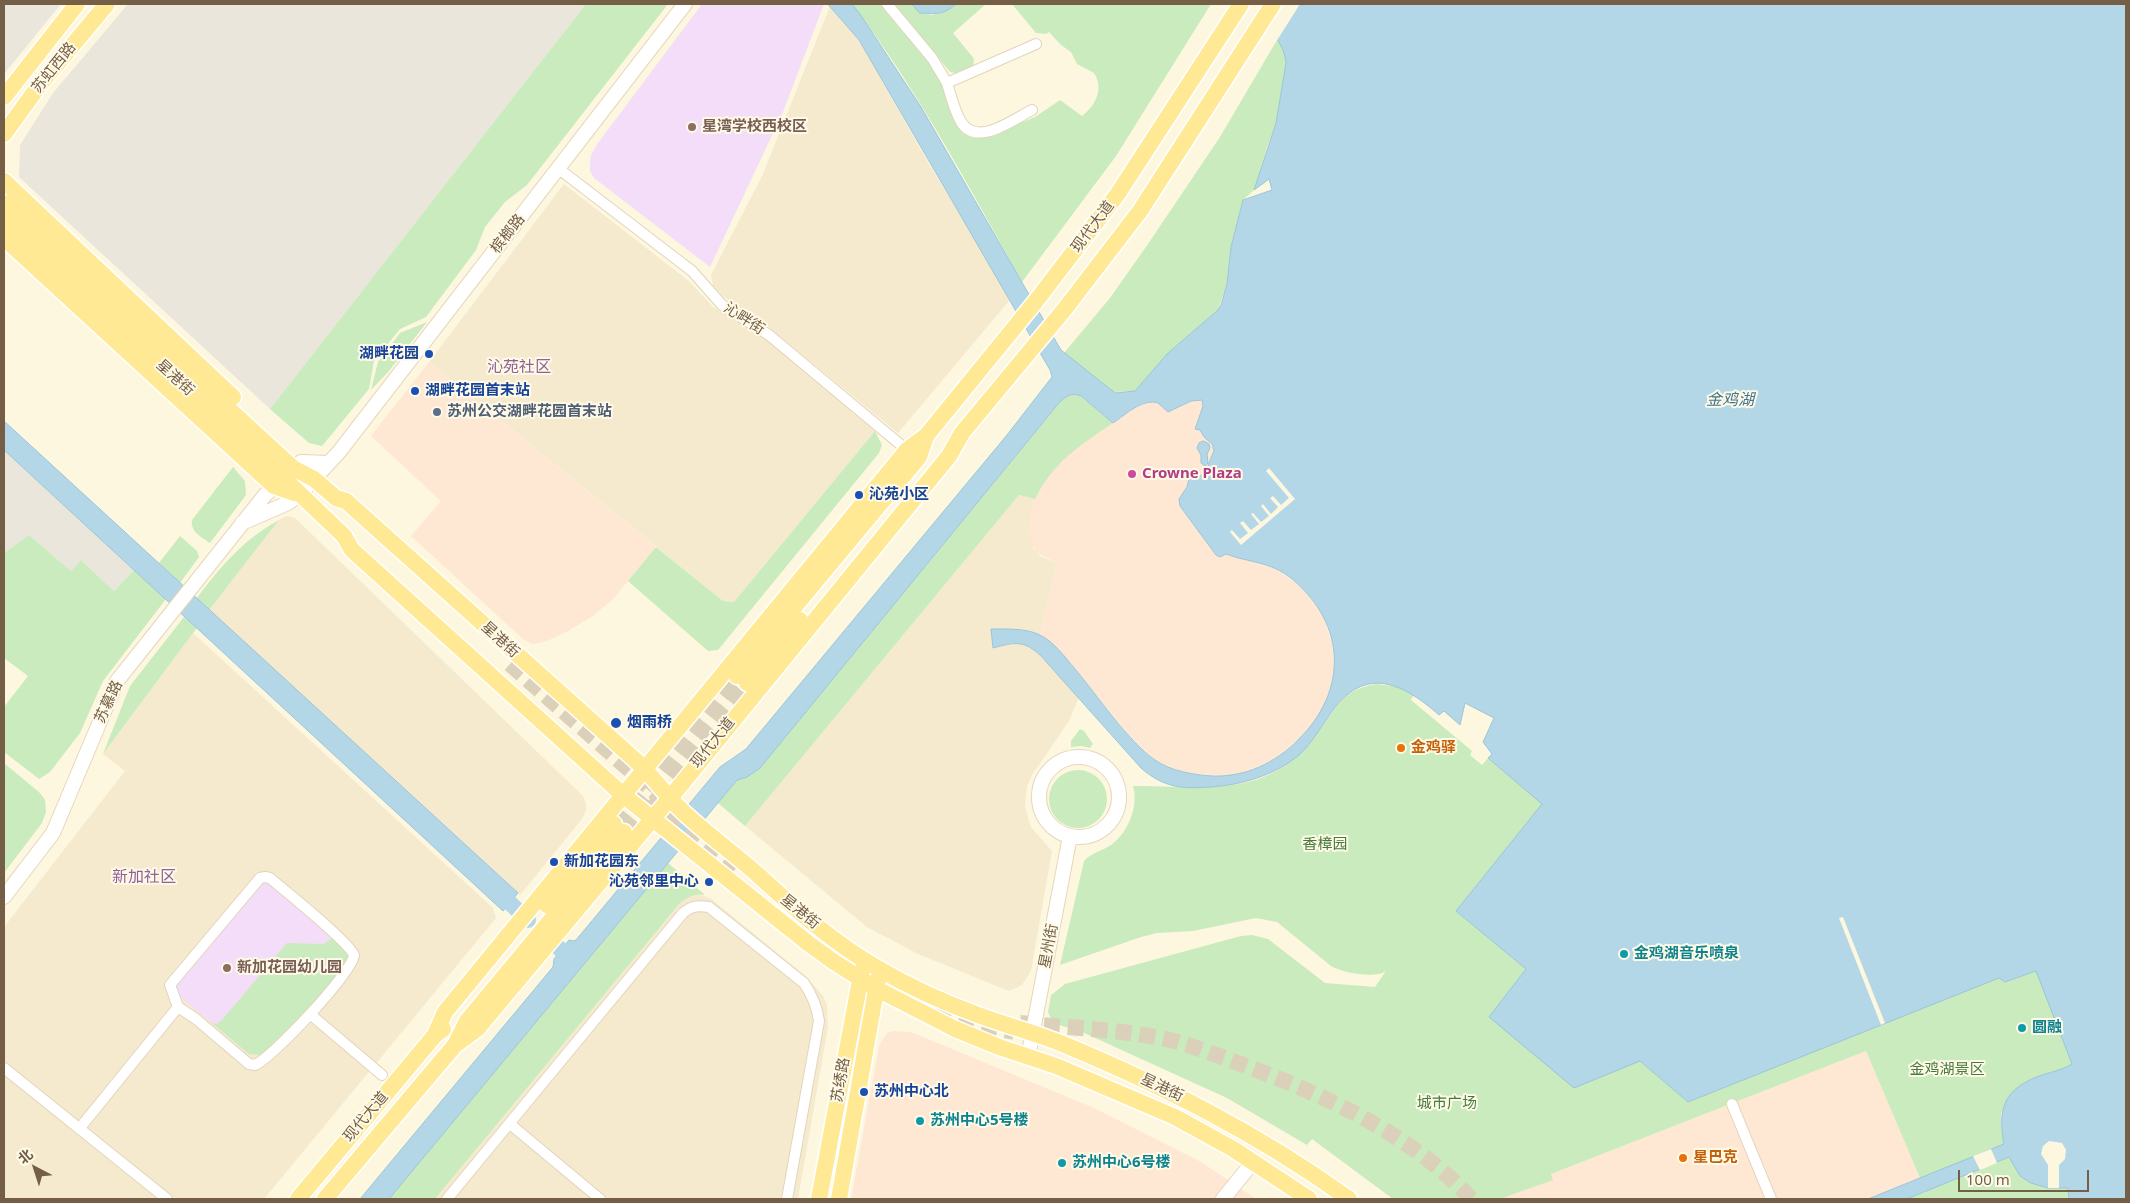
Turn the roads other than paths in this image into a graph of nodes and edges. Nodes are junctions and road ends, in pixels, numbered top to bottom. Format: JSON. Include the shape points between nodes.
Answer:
{"nodes":[{"id":1,"x":77,"y":4,"type":"edge"},
{"id":2,"x":107,"y":4,"type":"edge"},
{"id":3,"x":685,"y":4,"type":"edge"},
{"id":4,"x":888,"y":4,"type":"edge"},
{"id":5,"x":1241,"y":4,"type":"edge"},
{"id":6,"x":1273,"y":4,"type":"edge"},
{"id":7,"x":1036,"y":44,"type":"dead end"},
{"id":8,"x":947,"y":83,"type":"junction"},
{"id":9,"x":4,"y":97,"type":"edge"},
{"id":10,"x":1032,"y":110,"type":"dead end"},
{"id":11,"x":4,"y":134,"type":"edge"},
{"id":12,"x":559,"y":169,"type":"junction"},
{"id":13,"x":4,"y":181,"type":"edge"},
{"id":14,"x":4,"y":203,"type":"edge"},
{"id":15,"x":4,"y":222,"type":"edge"},
{"id":16,"x":4,"y":238,"type":"edge"},
{"id":17,"x":191,"y":383,"type":"junction"},
{"id":18,"x":962,"y":433,"type":"junction"},
{"id":19,"x":926,"y":436,"type":"junction"},
{"id":20,"x":907,"y":450,"type":"junction"},
{"id":21,"x":329,"y":463,"type":"junction"},
{"id":22,"x":288,"y":473,"type":"junction"},
{"id":23,"x":314,"y":479,"type":"junction"},
{"id":24,"x":299,"y":494,"type":"junction"},
{"id":25,"x":336,"y":498,"type":"junction"},
{"id":26,"x":242,"y":524,"type":"junction"},
{"id":27,"x":344,"y":536,"type":"junction"},
{"id":28,"x":644,"y":768,"type":"junction"},
{"id":29,"x":623,"y":795,"type":"junction"},
{"id":30,"x":670,"y":798,"type":"junction"},
{"id":31,"x":652,"y":819,"type":"junction"},
{"id":32,"x":1070,"y":836,"type":"junction"},
{"id":33,"x":4,"y":897,"type":"edge"},
{"id":34,"x":865,"y":960,"type":"junction"},
{"id":35,"x":880,"y":970,"type":"junction"},
{"id":36,"x":860,"y":978,"type":"junction"},
{"id":37,"x":877,"y":989,"type":"junction"},
{"id":38,"x":178,"y":1007,"type":"junction"},
{"id":39,"x":310,"y":1014,"type":"junction"},
{"id":40,"x":1033,"y":1032,"type":"junction"},
{"id":41,"x":435,"y":1035,"type":"junction"},
{"id":42,"x":455,"y":1045,"type":"junction"},
{"id":43,"x":1028,"y":1057,"type":"junction"},
{"id":44,"x":4,"y":1068,"type":"edge"},
{"id":45,"x":382,"y":1074,"type":"dead end"},
{"id":46,"x":1732,"y":1104,"type":"dead end"},
{"id":47,"x":510,"y":1124,"type":"junction"},
{"id":48,"x":79,"y":1129,"type":"junction"},
{"id":49,"x":1253,"y":1162,"type":"junction"},
{"id":50,"x":167,"y":1199,"type":"edge"},
{"id":51,"x":298,"y":1199,"type":"edge"},
{"id":52,"x":325,"y":1199,"type":"edge"},
{"id":53,"x":447,"y":1199,"type":"edge"},
{"id":54,"x":600,"y":1199,"type":"edge"},
{"id":55,"x":787,"y":1199,"type":"edge"},
{"id":56,"x":819,"y":1199,"type":"edge"},
{"id":57,"x":839,"y":1199,"type":"edge"},
{"id":58,"x":1223,"y":1199,"type":"edge"},
{"id":59,"x":1309,"y":1199,"type":"edge"},
{"id":60,"x":1349,"y":1199,"type":"edge"},
{"id":61,"x":1771,"y":1199,"type":"edge"}],
"edges":[{"from":1,"to":9,"type":"main road","name":"苏虹西路"},
{"from":2,"to":11,"type":"main road","name":"苏虹西路","via":[[41,83]]},
{"from":3,"to":12,"type":"main road","name":"槟榔路"},
{"from":4,"to":8,"type":"street","via":[[932,58]]},
{"from":5,"to":19,"type":"main road","name":"现代大道","via":[[1117,195]]},
{"from":6,"to":18,"type":"main road","name":"现代大道","via":[[1140,211]]},
{"from":7,"to":8,"type":"street"},
{"from":8,"to":10,"type":"street","via":[[960,122],[976,134],[992,130]]},
{"from":12,"to":20,"type":"street","name":"沁畔街","via":[[692,271],[722,305],[769,335]]},
{"from":12,"to":21,"type":"main road","name":"槟榔路"},
{"from":13,"to":22,"type":"main road"},
{"from":14,"to":17,"type":"main road","name":"星港街"},
{"from":15,"to":17,"type":"main road","name":"星港街"},
{"from":16,"to":22,"type":"main road"},
{"from":17,"to":22,"type":"main road","name":"星港街"},
{"from":18,"to":19,"type":"main road","name":"现代大道","via":[[942,449],[742,680],[919,457]]},
{"from":18,"to":30,"type":"main road","name":"现代大道","via":[[949,456]]},
{"from":19,"to":20,"type":"main road","name":"现代大道"},
{"from":20,"to":28,"type":"main road","name":"现代大道"},
{"from":21,"to":22,"type":"main road"},
{"from":21,"to":23,"type":"main road","name":"苏慕路"},
{"from":22,"to":23,"type":"main road","name":"星港街"},
{"from":22,"to":24,"type":"main road"},
{"from":22,"to":26,"type":"main road","name":"苏慕路"},
{"from":23,"to":24,"type":"main road","name":"苏慕路"},
{"from":23,"to":25,"type":"main road","name":"星港街"},
{"from":24,"to":26,"type":"main road","name":"苏慕路","via":[[278,508]]},
{"from":24,"to":27,"type":"main road","name":"星港街"},
{"from":25,"to":27,"type":"main road","name":"星港街","via":[[340,507],[506,668],[358,542]]},
{"from":25,"to":28,"type":"main road","name":"星港街","via":[[346,500]]},
{"from":26,"to":33,"type":"main road","name":"苏慕路","via":[[117,681],[53,833]]},
{"from":27,"to":29,"type":"main road","name":"星港街","via":[[352,550]]},
{"from":28,"to":29,"type":"main road","name":"现代大道"},
{"from":28,"to":30,"type":"main road","name":"星港街"},
{"from":29,"to":31,"type":"main road","name":"星港街"},
{"from":29,"to":41,"type":"main road","name":"现代大道","via":[[445,1012]]},
{"from":30,"to":31,"type":"main road","name":"现代大道"},
{"from":30,"to":34,"type":"main road","name":"星港街","via":[[801,913]]},
{"from":31,"to":36,"type":"main road","name":"星港街","via":[[809,944]]},
{"from":31,"to":42,"type":"main road","name":"现代大道","via":[[477,1029]]},
{"from":32,"to":32,"type":"main road","via":[[1093,835],[1103,830],[1117,812],[1119,794],[1115,778],[1108,769],[1091,759],[1072,758],[1054,767],[1040,792],[1040,806],[1046,820]]},
{"from":32,"to":40,"type":"main road","name":"星州街"},
{"from":34,"to":35,"type":"main road","name":"星港街"},
{"from":34,"to":36,"type":"main road","name":"苏绣路"},
{"from":35,"to":37,"type":"main road","name":"苏绣路"},
{"from":35,"to":40,"type":"main road","name":"星港街","via":[[962,1009]]},
{"from":36,"to":37,"type":"main road","name":"星港街"},
{"from":36,"to":56,"type":"main road","name":"苏绣路"},
{"from":37,"to":43,"type":"main road","name":"星港街","via":[[953,1028]]},
{"from":37,"to":57,"type":"main road","name":"苏绣路"},
{"from":38,"to":39,"type":"street","via":[[255,1066]]},
{"from":38,"to":39,"type":"street","via":[[170,985],[260,878],[265,877],[270,878],[354,955]]},
{"from":38,"to":48,"type":"street"},
{"from":39,"to":45,"type":"street"},
{"from":40,"to":43,"type":"main road","name":"星州街"},
{"from":40,"to":60,"type":"main road","name":"星港街","via":[[1199,1105],[1274,1147]]},
{"from":41,"to":42,"type":"main road","name":"现代大道","via":[[453,1020],[619,828],[467,1021]]},
{"from":41,"to":51,"type":"main road","name":"现代大道"},
{"from":42,"to":52,"type":"main road","name":"现代大道"},
{"from":43,"to":49,"type":"main road","name":"星港街","via":[[1175,1118],[1214,1137]]},
{"from":44,"to":48,"type":"street"},
{"from":46,"to":61,"type":"street"},
{"from":47,"to":53,"type":"street"},
{"from":47,"to":54,"type":"street"},
{"from":47,"to":55,"type":"street","via":[[683,913],[691,907],[709,907],[804,983],[817,1009],[819,1021]]},
{"from":48,"to":50,"type":"street"},
{"from":49,"to":58,"type":"main road"},
{"from":49,"to":59,"type":"main road","name":"星港街"}]}
